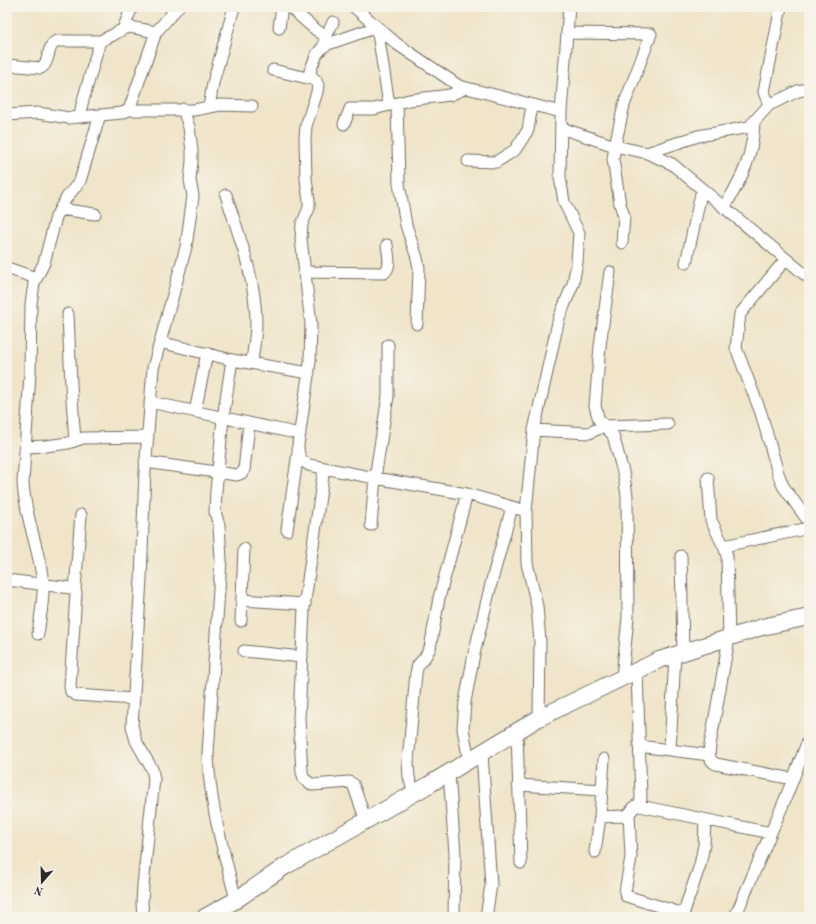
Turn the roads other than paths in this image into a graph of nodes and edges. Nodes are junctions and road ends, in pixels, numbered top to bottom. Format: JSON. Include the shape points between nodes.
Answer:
{"nodes":[{"id":1,"x":178,"y":7,"type":"edge"},
{"id":2,"x":234,"y":7,"type":"edge"},
{"id":3,"x":282,"y":7,"type":"edge"},
{"id":4,"x":289,"y":7,"type":"edge"},
{"id":5,"x":354,"y":7,"type":"edge"},
{"id":6,"x":569,"y":7,"type":"edge"},
{"id":7,"x":781,"y":7,"type":"edge"},
{"id":8,"x":129,"y":8,"type":"edge"},
{"id":9,"x":333,"y":22,"type":"dead end"},
{"id":10,"x":377,"y":27,"type":"junction"},
{"id":11,"x":279,"y":28,"type":"dead end"},
{"id":12,"x":123,"y":29,"type":"junction"},
{"id":13,"x":156,"y":32,"type":"junction"},
{"id":14,"x":567,"y":33,"type":"junction"},
{"id":15,"x":326,"y":36,"type":"junction"},
{"id":16,"x":100,"y":40,"type":"junction"},
{"id":17,"x":323,"y":47,"type":"junction"},
{"id":18,"x":7,"y":65,"type":"edge"},
{"id":19,"x":273,"y":70,"type":"dead end"},
{"id":20,"x":316,"y":80,"type":"junction"},
{"id":21,"x":466,"y":88,"type":"junction"},
{"id":22,"x":809,"y":89,"type":"edge"},
{"id":23,"x":393,"y":104,"type":"junction"},
{"id":24,"x":532,"y":105,"type":"junction"},
{"id":25,"x":769,"y":105,"type":"junction"},
{"id":26,"x":252,"y":106,"type":"dead end"},
{"id":27,"x":209,"y":107,"type":"junction"},
{"id":28,"x":183,"y":109,"type":"junction"},
{"id":29,"x":129,"y":110,"type":"junction"},
{"id":30,"x":561,"y":112,"type":"junction"},
{"id":31,"x":7,"y":115,"type":"edge"},
{"id":32,"x":100,"y":115,"type":"junction"},
{"id":33,"x":80,"y":117,"type":"junction"},
{"id":34,"x":754,"y":122,"type":"junction"},
{"id":35,"x":344,"y":124,"type":"dead end"},
{"id":36,"x":561,"y":128,"type":"junction"},
{"id":37,"x":615,"y":146,"type":"junction"},
{"id":38,"x":646,"y":153,"type":"junction"},
{"id":39,"x":468,"y":160,"type":"dead end"},
{"id":40,"x":702,"y":189,"type":"junction"},
{"id":41,"x":226,"y":195,"type":"dead end"},
{"id":42,"x":724,"y":208,"type":"junction"},
{"id":43,"x":60,"y":209,"type":"junction"},
{"id":44,"x":95,"y":214,"type":"dead end"},
{"id":45,"x":622,"y":244,"type":"dead end"},
{"id":46,"x":388,"y":245,"type":"dead end"},
{"id":47,"x":786,"y":259,"type":"junction"},
{"id":48,"x":686,"y":263,"type":"dead end"},
{"id":49,"x":7,"y":268,"type":"edge"},
{"id":50,"x":304,"y":272,"type":"junction"},
{"id":51,"x":610,"y":272,"type":"dead end"},
{"id":52,"x":36,"y":278,"type":"junction"},
{"id":53,"x":809,"y":278,"type":"edge"},
{"id":54,"x":68,"y":314,"type":"dead end"},
{"id":55,"x":417,"y":324,"type":"dead end"},
{"id":56,"x":160,"y":342,"type":"junction"},
{"id":57,"x":388,"y":345,"type":"dead end"},
{"id":58,"x":207,"y":353,"type":"junction"},
{"id":59,"x":232,"y":360,"type":"junction"},
{"id":60,"x":252,"y":363,"type":"junction"},
{"id":61,"x":309,"y":373,"type":"junction"},
{"id":62,"x":150,"y":402,"type":"junction"},
{"id":63,"x":195,"y":412,"type":"junction"},
{"id":64,"x":223,"y":418,"type":"junction"},
{"id":65,"x":249,"y":424,"type":"junction"},
{"id":66,"x":668,"y":424,"type":"dead end"},
{"id":67,"x":604,"y":426,"type":"junction"},
{"id":68,"x":534,"y":430,"type":"junction"},
{"id":69,"x":300,"y":434,"type":"junction"},
{"id":70,"x":148,"y":437,"type":"junction"},
{"id":71,"x":75,"y":441,"type":"junction"},
{"id":72,"x":26,"y":447,"type":"junction"},
{"id":73,"x":298,"y":452,"type":"junction"},
{"id":74,"x":145,"y":462,"type":"junction"},
{"id":75,"x":324,"y":468,"type":"junction"},
{"id":76,"x":218,"y":471,"type":"junction"},
{"id":77,"x":375,"y":478,"type":"junction"},
{"id":78,"x":708,"y":478,"type":"dead end"},
{"id":79,"x":467,"y":494,"type":"junction"},
{"id":80,"x":512,"y":507,"type":"junction"},
{"id":81,"x":526,"y":510,"type":"junction"},
{"id":82,"x":81,"y":515,"type":"dead end"},
{"id":83,"x":809,"y":522,"type":"edge"},
{"id":84,"x":371,"y":525,"type":"dead end"},
{"id":85,"x":809,"y":528,"type":"edge"},
{"id":86,"x":287,"y":530,"type":"dead end"},
{"id":87,"x":724,"y":546,"type":"junction"},
{"id":88,"x":244,"y":549,"type":"dead end"},
{"id":89,"x":681,"y":556,"type":"dead end"},
{"id":90,"x":7,"y":580,"type":"edge"},
{"id":91,"x":43,"y":584,"type":"junction"},
{"id":92,"x":75,"y":590,"type":"junction"},
{"id":93,"x":242,"y":600,"type":"junction"},
{"id":94,"x":305,"y":604,"type":"junction"},
{"id":95,"x":809,"y":617,"type":"edge"},
{"id":96,"x":241,"y":621,"type":"dead end"},
{"id":97,"x":38,"y":634,"type":"dead end"},
{"id":98,"x":729,"y":638,"type":"junction"},
{"id":99,"x":244,"y":652,"type":"dead end"},
{"id":100,"x":679,"y":654,"type":"junction"},
{"id":101,"x":302,"y":657,"type":"junction"},
{"id":102,"x":637,"y":671,"type":"junction"},
{"id":103,"x":622,"y":678,"type":"junction"},
{"id":104,"x":134,"y":699,"type":"junction"},
{"id":105,"x":540,"y":718,"type":"junction"},
{"id":106,"x":517,"y":731,"type":"junction"},
{"id":107,"x":809,"y":738,"type":"edge"},
{"id":108,"x":639,"y":746,"type":"junction"},
{"id":109,"x":670,"y":749,"type":"junction"},
{"id":110,"x":709,"y":755,"type":"junction"},
{"id":111,"x":475,"y":757,"type":"junction"},
{"id":112,"x":604,"y":759,"type":"dead end"},
{"id":113,"x":449,"y":772,"type":"junction"},
{"id":114,"x":793,"y":779,"type":"junction"},
{"id":115,"x":518,"y":785,"type":"junction"},
{"id":116,"x":602,"y":790,"type":"junction"},
{"id":117,"x":414,"y":794,"type":"junction"},
{"id":118,"x":640,"y":806,"type":"junction"},
{"id":119,"x":629,"y":814,"type":"junction"},
{"id":120,"x":600,"y":817,"type":"junction"},
{"id":121,"x":705,"y":820,"type":"junction"},
{"id":122,"x":366,"y":821,"type":"junction"},
{"id":123,"x":771,"y":833,"type":"junction"},
{"id":124,"x":595,"y":852,"type":"dead end"},
{"id":125,"x":521,"y":863,"type":"dead end"},
{"id":126,"x":236,"y":900,"type":"junction"},
{"id":127,"x":683,"y":915,"type":"edge"},
{"id":128,"x":143,"y":917,"type":"edge"},
{"id":129,"x":205,"y":917,"type":"edge"},
{"id":130,"x":454,"y":917,"type":"edge"},
{"id":131,"x":486,"y":917,"type":"edge"},
{"id":132,"x":735,"y":917,"type":"edge"}],
"edges":[{"from":1,"to":13,"type":"street"},
{"from":2,"to":27,"type":"street"},
{"from":3,"to":11,"type":"street"},
{"from":4,"to":15,"type":"street","via":[[299,13],[320,34]]},
{"from":5,"to":10,"type":"street"},
{"from":6,"to":14,"type":"street"},
{"from":7,"to":25,"type":"street","via":[[764,92]]},
{"from":8,"to":12,"type":"street"},
{"from":9,"to":15,"type":"street"},
{"from":10,"to":17,"type":"street"},
{"from":10,"to":21,"type":"street","via":[[397,44],[459,86]]},
{"from":10,"to":23,"type":"street"},
{"from":12,"to":13,"type":"street","via":[[130,27]]},
{"from":12,"to":16,"type":"street"},
{"from":13,"to":29,"type":"street"},
{"from":14,"to":30,"type":"street"},
{"from":14,"to":37,"type":"street","via":[[651,34],[624,105]]},
{"from":15,"to":17,"type":"street"},
{"from":16,"to":18,"type":"street","via":[[53,42],[46,64],[41,68]]},
{"from":16,"to":33,"type":"street"},
{"from":17,"to":20,"type":"street","via":[[310,71],[310,75]]},
{"from":19,"to":20,"type":"street"},
{"from":20,"to":50,"type":"street","via":[[317,92],[306,126],[305,138],[309,208],[302,224]]},
{"from":21,"to":23,"type":"street","via":[[450,95]]},
{"from":21,"to":24,"type":"street"},
{"from":22,"to":25,"type":"street","via":[[798,91]]},
{"from":23,"to":35,"type":"street","via":[[374,109],[350,108]]},
{"from":23,"to":55,"type":"street","via":[[399,183],[406,224],[419,268]]},
{"from":24,"to":30,"type":"street"},
{"from":24,"to":39,"type":"street","via":[[528,130],[515,150],[496,162]]},
{"from":25,"to":34,"type":"street"},
{"from":26,"to":27,"type":"street"},
{"from":27,"to":28,"type":"street"},
{"from":28,"to":29,"type":"street"},
{"from":28,"to":56,"type":"street","via":[[189,127],[192,151],[190,180],[193,196],[186,247]]},
{"from":29,"to":32,"type":"street","via":[[122,114]]},
{"from":30,"to":36,"type":"street"},
{"from":31,"to":33,"type":"street","via":[[38,113],[69,118]]},
{"from":32,"to":33,"type":"street"},
{"from":32,"to":43,"type":"street","via":[[80,181]]},
{"from":34,"to":38,"type":"street","via":[[749,127],[698,136]]},
{"from":34,"to":42,"type":"street","via":[[747,166]]},
{"from":36,"to":37,"type":"street"},
{"from":36,"to":68,"type":"street","via":[[561,189],[564,202],[579,233],[577,262],[573,284],[559,318]]},
{"from":37,"to":38,"type":"street"},
{"from":37,"to":45,"type":"street","via":[[613,159],[624,216]]},
{"from":38,"to":40,"type":"street","via":[[672,164]]},
{"from":40,"to":42,"type":"street"},
{"from":40,"to":48,"type":"street"},
{"from":41,"to":60,"type":"street","via":[[252,282],[256,324]]},
{"from":42,"to":47,"type":"street"},
{"from":43,"to":44,"type":"street"},
{"from":43,"to":52,"type":"street","via":[[44,263]]},
{"from":46,"to":50,"type":"street","via":[[389,266],[384,272]]},
{"from":47,"to":53,"type":"street"},
{"from":47,"to":83,"type":"street","via":[[740,314],[736,348],[761,413],[783,486]]},
{"from":49,"to":52,"type":"street"},
{"from":50,"to":61,"type":"street","via":[[311,324]]},
{"from":51,"to":67,"type":"street","via":[[595,406],[599,420]]},
{"from":52,"to":72,"type":"street","via":[[30,304]]},
{"from":54,"to":71,"type":"street"},
{"from":56,"to":58,"type":"street"},
{"from":56,"to":62,"type":"street"},
{"from":57,"to":77,"type":"street","via":[[388,396]]},
{"from":58,"to":59,"type":"street"},
{"from":58,"to":63,"type":"street"},
{"from":59,"to":60,"type":"street"},
{"from":59,"to":64,"type":"street"},
{"from":60,"to":61,"type":"street"},
{"from":61,"to":69,"type":"street"},
{"from":62,"to":63,"type":"street"},
{"from":62,"to":70,"type":"street"},
{"from":63,"to":64,"type":"street"},
{"from":64,"to":65,"type":"street"},
{"from":64,"to":76,"type":"street"},
{"from":65,"to":69,"type":"street"},
{"from":65,"to":76,"type":"street","via":[[244,470],[237,475]]},
{"from":66,"to":67,"type":"street"},
{"from":67,"to":68,"type":"street","via":[[589,433]]},
{"from":67,"to":103,"type":"street","via":[[613,435],[627,496],[628,617]]},
{"from":68,"to":81,"type":"street"},
{"from":69,"to":73,"type":"street"},
{"from":70,"to":71,"type":"street","via":[[83,438]]},
{"from":70,"to":74,"type":"street"},
{"from":71,"to":72,"type":"street"},
{"from":72,"to":91,"type":"street","via":[[24,500]]},
{"from":73,"to":75,"type":"street","via":[[303,462]]},
{"from":73,"to":86,"type":"street"},
{"from":74,"to":76,"type":"street"},
{"from":74,"to":104,"type":"street"},
{"from":75,"to":77,"type":"street"},
{"from":75,"to":94,"type":"street"},
{"from":76,"to":126,"type":"street","via":[[216,512],[222,560],[208,754],[213,809]]},
{"from":77,"to":79,"type":"street"},
{"from":77,"to":84,"type":"street"},
{"from":78,"to":87,"type":"street","via":[[711,520]]},
{"from":79,"to":80,"type":"street"},
{"from":79,"to":117,"type":"street","via":[[439,598],[430,648],[418,665],[416,673],[408,762]]},
{"from":80,"to":81,"type":"street"},
{"from":80,"to":111,"type":"street","via":[[474,654],[465,702],[463,729]]},
{"from":81,"to":105,"type":"street","via":[[527,563],[537,606],[540,642]]},
{"from":82,"to":92,"type":"street"},
{"from":85,"to":87,"type":"street"},
{"from":87,"to":98,"type":"street","via":[[727,556]]},
{"from":88,"to":93,"type":"street"},
{"from":89,"to":100,"type":"street"},
{"from":90,"to":91,"type":"street"},
{"from":91,"to":92,"type":"street"},
{"from":91,"to":97,"type":"street"},
{"from":92,"to":104,"type":"street","via":[[70,687],[72,692],[76,695]]},
{"from":93,"to":94,"type":"street"},
{"from":93,"to":96,"type":"street"},
{"from":94,"to":101,"type":"street"},
{"from":95,"to":98,"type":"street","via":[[762,627]]},
{"from":98,"to":100,"type":"street"},
{"from":98,"to":110,"type":"street"},
{"from":99,"to":101,"type":"street"},
{"from":100,"to":102,"type":"street"},
{"from":100,"to":109,"type":"street"},
{"from":101,"to":122,"type":"street","via":[[300,719],[304,779],[313,785],[349,782],[353,784]]},
{"from":102,"to":103,"type":"street"},
{"from":102,"to":108,"type":"street"},
{"from":103,"to":105,"type":"street"},
{"from":104,"to":128,"type":"street","via":[[134,734],[152,769],[154,779],[143,886]]},
{"from":105,"to":106,"type":"street"},
{"from":106,"to":111,"type":"street"},
{"from":106,"to":115,"type":"street"},
{"from":107,"to":114,"type":"street"},
{"from":108,"to":109,"type":"street"},
{"from":108,"to":118,"type":"street"},
{"from":109,"to":110,"type":"street"},
{"from":110,"to":114,"type":"street","via":[[711,761],[716,764]]},
{"from":111,"to":113,"type":"street"},
{"from":111,"to":131,"type":"street","via":[[491,885]]},
{"from":112,"to":116,"type":"street"},
{"from":113,"to":117,"type":"street"},
{"from":113,"to":130,"type":"street","via":[[455,854]]},
{"from":114,"to":123,"type":"street"},
{"from":115,"to":116,"type":"street"},
{"from":115,"to":125,"type":"street"},
{"from":116,"to":120,"type":"street"},
{"from":117,"to":122,"type":"street"},
{"from":118,"to":119,"type":"street","via":[[635,806]]},
{"from":118,"to":121,"type":"street"},
{"from":119,"to":120,"type":"street"},
{"from":119,"to":127,"type":"street","via":[[631,857],[626,896]]},
{"from":120,"to":124,"type":"street"},
{"from":121,"to":123,"type":"street"},
{"from":121,"to":127,"type":"street","via":[[700,865]]},
{"from":122,"to":126,"type":"street","via":[[284,867]]},
{"from":123,"to":132,"type":"street"},
{"from":126,"to":129,"type":"street"}]}
